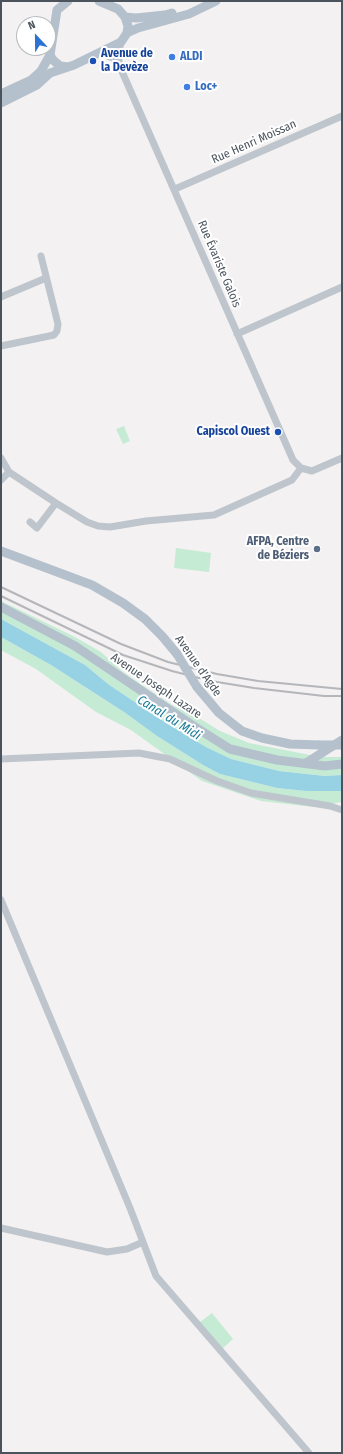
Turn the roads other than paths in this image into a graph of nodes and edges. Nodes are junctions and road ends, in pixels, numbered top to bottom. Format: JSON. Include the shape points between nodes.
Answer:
{"nodes":[{"id":1,"x":68,"y":1,"type":"edge"},
{"id":2,"x":99,"y":1,"type":"edge"},
{"id":3,"x":203,"y":1,"type":"edge"},
{"id":4,"x":216,"y":1,"type":"edge"},
{"id":5,"x":57,"y":5,"type":"edge"},
{"id":6,"x":55,"y":16,"type":"edge"},
{"id":7,"x":125,"y":17,"type":"junction"},
{"id":8,"x":127,"y":33,"type":"junction"},
{"id":9,"x":121,"y":42,"type":"junction"},
{"id":10,"x":100,"y":53,"type":"junction"},
{"id":11,"x":49,"y":56,"type":"edge"},
{"id":12,"x":51,"y":56,"type":"edge"},
{"id":13,"x":68,"y":67,"type":"junction"},
{"id":14,"x":120,"y":67,"type":"junction"},
{"id":15,"x":1,"y":94,"type":"edge"},
{"id":16,"x":1,"y":103,"type":"edge"},
{"id":17,"x":342,"y":116,"type":"edge"},
{"id":18,"x":175,"y":189,"type":"junction"},
{"id":19,"x":41,"y":256,"type":"dead end"},
{"id":20,"x":46,"y":278,"type":"junction"},
{"id":21,"x":342,"y":287,"type":"edge"},
{"id":22,"x":1,"y":297,"type":"edge"},
{"id":23,"x":237,"y":334,"type":"junction"},
{"id":24,"x":1,"y":346,"type":"edge"},
{"id":25,"x":1,"y":458,"type":"edge"},
{"id":26,"x":342,"y":458,"type":"edge"},
{"id":27,"x":301,"y":468,"type":"junction"},
{"id":28,"x":9,"y":472,"type":"junction"},
{"id":29,"x":1,"y":480,"type":"edge"},
{"id":30,"x":56,"y":503,"type":"junction"},
{"id":31,"x":30,"y":522,"type":"dead end"},
{"id":32,"x":1,"y":551,"type":"edge"},
{"id":33,"x":1,"y":607,"type":"edge"},
{"id":34,"x":342,"y":740,"type":"edge"},
{"id":35,"x":342,"y":745,"type":"edge"},
{"id":36,"x":1,"y":759,"type":"edge"},
{"id":37,"x":306,"y":763,"type":"junction"},
{"id":38,"x":342,"y":764,"type":"edge"},
{"id":39,"x":342,"y":810,"type":"edge"},
{"id":40,"x":1,"y":900,"type":"edge"},
{"id":41,"x":1,"y":1228,"type":"edge"},
{"id":42,"x":143,"y":1242,"type":"junction"},
{"id":43,"x":309,"y":1453,"type":"edge"}],
"edges":[{"from":1,"to":5,"type":"main road"},
{"from":2,"to":7,"type":"main road","via":[[118,9]]},
{"from":3,"to":7,"type":"main road","via":[[188,9],[165,15]]},
{"from":4,"to":8,"type":"main road","via":[[189,14]]},
{"from":5,"to":6,"type":"main road"},
{"from":7,"to":8,"type":"main road"},
{"from":8,"to":9,"type":"main road"},
{"from":9,"to":10,"type":"main road"},
{"from":9,"to":14,"type":"street","name":"Rue Évariste Galois","via":[[118,56]]},
{"from":10,"to":13,"type":"main road"},
{"from":10,"to":14,"type":"street","name":"Rue Évariste Galois","via":[[113,58]]},
{"from":11,"to":15,"type":"main road","via":[[40,73]]},
{"from":12,"to":13,"type":"main road","via":[[60,66]]},
{"from":13,"to":16,"type":"main road","via":[[50,74],[37,85]]},
{"from":14,"to":18,"type":"street","name":"Rue Évariste Galois"},
{"from":17,"to":18,"type":"street","name":"Rue Henri Moissan"},
{"from":18,"to":23,"type":"street","name":"Rue Évariste Galois"},
{"from":19,"to":20,"type":"street"},
{"from":20,"to":22,"type":"street"},
{"from":20,"to":24,"type":"street","via":[[58,331],[54,335]]},
{"from":21,"to":23,"type":"street"},
{"from":23,"to":27,"type":"street","name":"Rue Évariste Galois","via":[[288,450]]},
{"from":25,"to":28,"type":"street"},
{"from":26,"to":27,"type":"street","via":[[312,471]]},
{"from":27,"to":30,"type":"street","via":[[292,480],[214,515],[110,527],[87,522]]},
{"from":28,"to":29,"type":"street"},
{"from":28,"to":30,"type":"street"},
{"from":30,"to":31,"type":"street","via":[[38,528]]},
{"from":32,"to":35,"type":"main road","name":"Avenue d'Agde","bridge":true,"via":[[92,585],[145,619],[177,654],[208,702],[242,731],[290,744]]},
{"from":33,"to":37,"type":"main road","name":"Avenue Joseph Lazare","via":[[75,646],[230,749],[277,760]]},
{"from":34,"to":37,"type":"main road"},
{"from":36,"to":39,"type":"street","via":[[139,753],[170,759],[217,781],[251,793]]},
{"from":37,"to":38,"type":"main road","name":"Avenue Joseph Lazare","via":[[325,766]]},
{"from":40,"to":42,"type":"street"},
{"from":41,"to":42,"type":"street","via":[[107,1252]]},
{"from":42,"to":43,"type":"street","via":[[156,1276]]}]}
